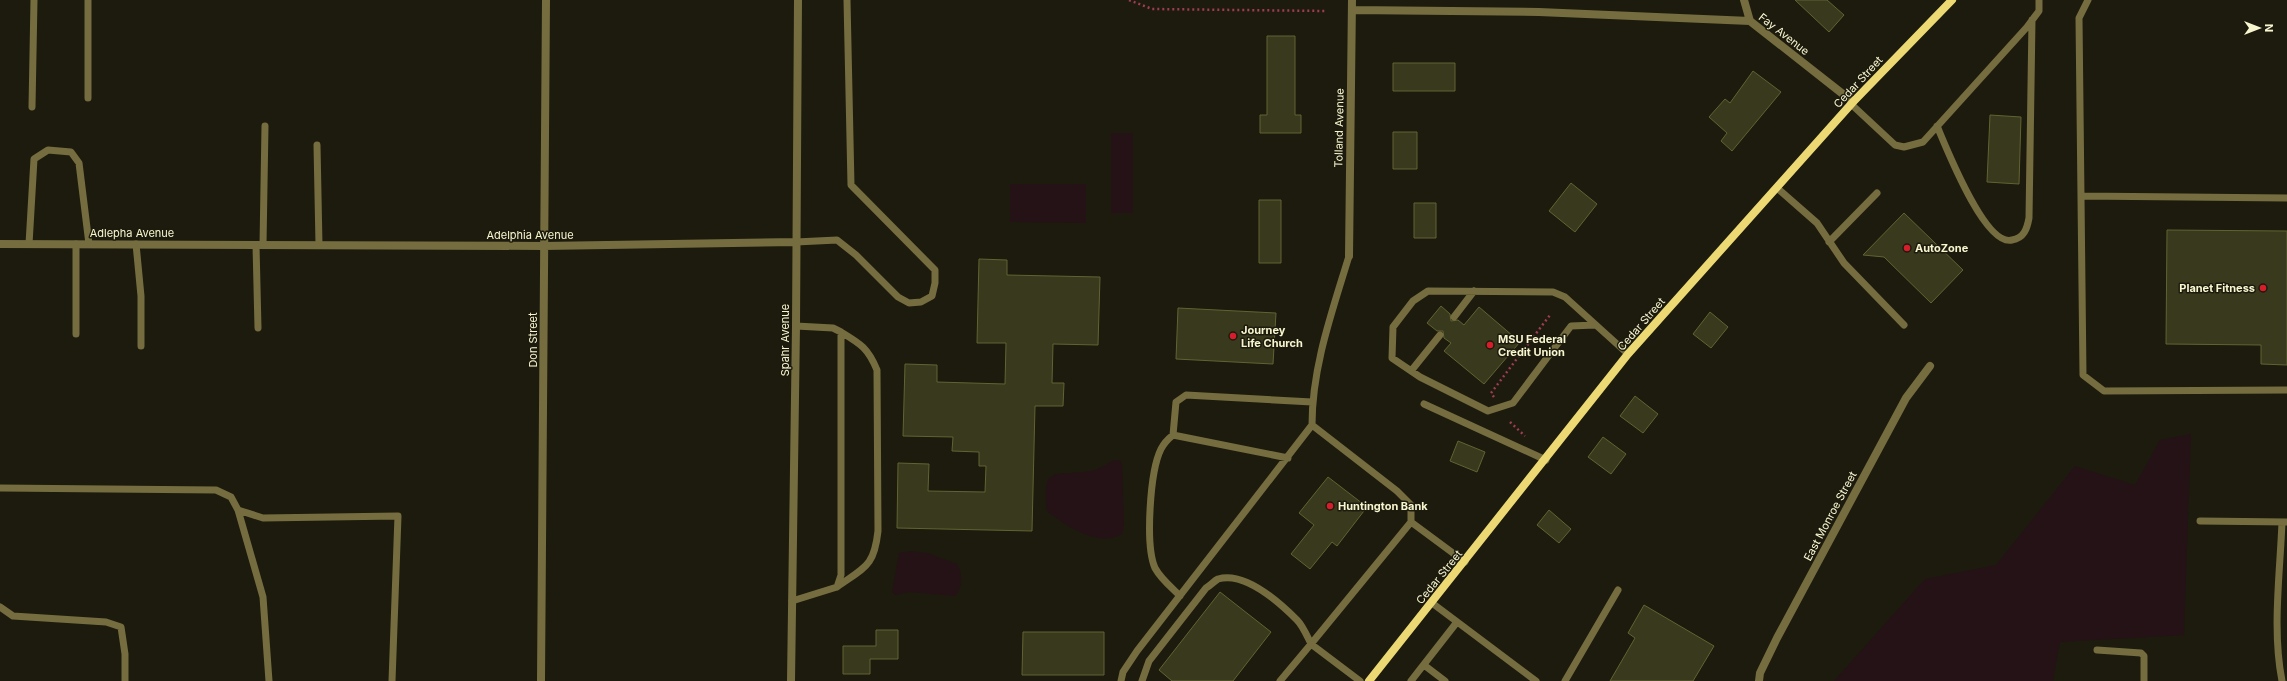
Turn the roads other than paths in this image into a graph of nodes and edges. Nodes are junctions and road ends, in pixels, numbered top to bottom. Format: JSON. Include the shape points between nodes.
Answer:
{"nodes":[{"id":1,"x":34,"y":0,"type":"edge"},
{"id":2,"x":88,"y":0,"type":"edge"},
{"id":3,"x":546,"y":0,"type":"edge"},
{"id":4,"x":798,"y":0,"type":"edge"},
{"id":5,"x":847,"y":0,"type":"edge"},
{"id":6,"x":1352,"y":0,"type":"edge"},
{"id":7,"x":1744,"y":0,"type":"edge"},
{"id":8,"x":1952,"y":0,"type":"edge"},
{"id":9,"x":2039,"y":0,"type":"edge"},
{"id":10,"x":2088,"y":0,"type":"edge"},
{"id":11,"x":1352,"y":10,"type":"junction"},
{"id":12,"x":2032,"y":20,"type":"junction"},
{"id":13,"x":1750,"y":21,"type":"junction"},
{"id":14,"x":88,"y":98,"type":"dead end"},
{"id":15,"x":1852,"y":103,"type":"junction"},
{"id":16,"x":32,"y":107,"type":"dead end"},
{"id":17,"x":265,"y":126,"type":"dead end"},
{"id":18,"x":1937,"y":126,"type":"junction"},
{"id":19,"x":317,"y":145,"type":"dead end"},
{"id":20,"x":1777,"y":188,"type":"junction"},
{"id":21,"x":1877,"y":193,"type":"dead end"},
{"id":22,"x":2081,"y":196,"type":"junction"},
{"id":23,"x":2287,"y":198,"type":"edge"},
{"id":24,"x":796,"y":242,"type":"junction"},
{"id":25,"x":1829,"y":242,"type":"junction"},
{"id":26,"x":0,"y":244,"type":"edge"},
{"id":27,"x":29,"y":244,"type":"junction"},
{"id":28,"x":76,"y":244,"type":"junction"},
{"id":29,"x":89,"y":244,"type":"junction"},
{"id":30,"x":136,"y":244,"type":"junction"},
{"id":31,"x":259,"y":245,"type":"junction"},
{"id":32,"x":319,"y":245,"type":"junction"},
{"id":33,"x":544,"y":246,"type":"junction"},
{"id":34,"x":1349,"y":256,"type":"joint"},
{"id":35,"x":1474,"y":291,"type":"junction"},
{"id":36,"x":1454,"y":317,"type":"dead end"},
{"id":37,"x":1595,"y":325,"type":"junction"},
{"id":38,"x":1904,"y":325,"type":"dead end"},
{"id":39,"x":796,"y":326,"type":"junction"},
{"id":40,"x":258,"y":328,"type":"dead end"},
{"id":41,"x":840,"y":332,"type":"junction"},
{"id":42,"x":76,"y":334,"type":"dead end"},
{"id":43,"x":1440,"y":335,"type":"dead end"},
{"id":44,"x":141,"y":346,"type":"dead end"},
{"id":45,"x":1628,"y":354,"type":"junction"},
{"id":46,"x":1930,"y":366,"type":"dead end"},
{"id":47,"x":1411,"y":371,"type":"junction"},
{"id":48,"x":2287,"y":390,"type":"edge"},
{"id":49,"x":1312,"y":402,"type":"junction"},
{"id":50,"x":1424,"y":404,"type":"dead end"},
{"id":51,"x":1312,"y":425,"type":"junction"},
{"id":52,"x":1173,"y":435,"type":"junction"},
{"id":53,"x":1288,"y":458,"type":"junction"},
{"id":54,"x":1546,"y":460,"type":"junction"},
{"id":55,"x":0,"y":488,"type":"edge"},
{"id":56,"x":238,"y":510,"type":"junction"},
{"id":57,"x":2200,"y":521,"type":"dead end"},
{"id":58,"x":1411,"y":522,"type":"junction"},
{"id":59,"x":2284,"y":522,"type":"edge"},
{"id":60,"x":1465,"y":562,"type":"junction"},
{"id":61,"x":837,"y":587,"type":"junction"},
{"id":62,"x":1618,"y":590,"type":"dead end"},
{"id":63,"x":1180,"y":596,"type":"junction"},
{"id":64,"x":792,"y":601,"type":"junction"},
{"id":65,"x":1432,"y":603,"type":"junction"},
{"id":66,"x":0,"y":607,"type":"edge"},
{"id":67,"x":1457,"y":622,"type":"junction"},
{"id":68,"x":1311,"y":644,"type":"junction"},
{"id":69,"x":2097,"y":650,"type":"dead end"},
{"id":70,"x":1424,"y":666,"type":"junction"},
{"id":71,"x":125,"y":681,"type":"edge"},
{"id":72,"x":269,"y":681,"type":"edge"},
{"id":73,"x":392,"y":681,"type":"edge"},
{"id":74,"x":541,"y":681,"type":"edge"},
{"id":75,"x":791,"y":681,"type":"edge"},
{"id":76,"x":1121,"y":681,"type":"edge"},
{"id":77,"x":1142,"y":681,"type":"edge"},
{"id":78,"x":1280,"y":681,"type":"edge"},
{"id":79,"x":1360,"y":681,"type":"edge"},
{"id":80,"x":1369,"y":681,"type":"edge"},
{"id":81,"x":1411,"y":681,"type":"edge"},
{"id":82,"x":1445,"y":681,"type":"edge"},
{"id":83,"x":1536,"y":681,"type":"edge"},
{"id":84,"x":1565,"y":681,"type":"edge"},
{"id":85,"x":1759,"y":681,"type":"edge"},
{"id":86,"x":2144,"y":681,"type":"edge"},
{"id":87,"x":2282,"y":681,"type":"edge"}],
"edges":[{"from":1,"to":16,"type":"lane"},
{"from":2,"to":14,"type":"lane"},
{"from":3,"to":33,"type":"street","name":"Don Street"},
{"from":4,"to":24,"type":"street","name":"Spahr Avenue"},
{"from":5,"to":24,"type":"lane","via":[[851,185],[935,270],[932,296],[921,302],[910,303],[898,297],[837,240]]},
{"from":6,"to":11,"type":"street","name":"Tolland Avenue"},
{"from":7,"to":13,"type":"street"},
{"from":8,"to":15,"type":"main road","name":"Cedar Street"},
{"from":9,"to":12,"type":"lane","via":[[2039,11]]},
{"from":10,"to":22,"type":"lane","via":[[2079,18]]},
{"from":11,"to":13,"type":"street","name":"Fay Avenue","via":[[1539,12]]},
{"from":11,"to":34,"type":"street","name":"Tolland Avenue"},
{"from":12,"to":18,"type":"lane"},
{"from":12,"to":18,"type":"lane","via":[[2029,218],[2026,230],[2019,239],[2008,241],[1997,236],[1985,221],[1965,188]]},
{"from":13,"to":15,"type":"street","name":"Fay Avenue"},
{"from":15,"to":18,"type":"lane","via":[[1895,145],[1904,147],[1922,142]]},
{"from":15,"to":20,"type":"main road","name":"Cedar Street"},
{"from":17,"to":31,"type":"lane"},
{"from":19,"to":32,"type":"lane"},
{"from":20,"to":25,"type":"lane","via":[[1817,223]]},
{"from":20,"to":45,"type":"main road","name":"Cedar Street"},
{"from":21,"to":25,"type":"lane"},
{"from":22,"to":23,"type":"lane"},
{"from":22,"to":48,"type":"lane","via":[[2083,374],[2104,391]]},
{"from":24,"to":33,"type":"street","name":"Adelphia Avenue"},
{"from":24,"to":39,"type":"street","name":"Spahr Avenue"},
{"from":25,"to":38,"type":"lane","via":[[1844,263]]},
{"from":26,"to":27,"type":"street","name":"Adlepha Avenue"},
{"from":27,"to":28,"type":"street","name":"Adlepha Avenue"},
{"from":27,"to":29,"type":"lane","via":[[34,159],[48,150],[71,152],[79,163]]},
{"from":28,"to":29,"type":"street","name":"Adlepha Avenue"},
{"from":28,"to":42,"type":"lane"},
{"from":29,"to":30,"type":"street","name":"Adlepha Avenue"},
{"from":30,"to":31,"type":"street","name":"Adlepha Avenue"},
{"from":30,"to":44,"type":"lane","via":[[141,296]]},
{"from":31,"to":32,"type":"street","name":"Adelphia Avenue"},
{"from":31,"to":40,"type":"lane"},
{"from":32,"to":33,"type":"street","name":"Adelphia Avenue"},
{"from":33,"to":74,"type":"street","name":"Don Street"},
{"from":34,"to":49,"type":"lane","via":[[1322,349]]},
{"from":35,"to":36,"type":"lane"},
{"from":35,"to":37,"type":"lane","via":[[1553,292],[1565,297]]},
{"from":35,"to":47,"type":"lane","via":[[1428,291],[1413,301],[1393,327],[1392,358]]},
{"from":37,"to":45,"type":"lane"},
{"from":37,"to":47,"type":"lane","via":[[1572,326],[1513,403],[1488,411]]},
{"from":39,"to":41,"type":"lane","via":[[833,328]]},
{"from":39,"to":64,"type":"street","name":"Spahr Avenue"},
{"from":41,"to":61,"type":"lane","via":[[841,575]]},
{"from":41,"to":61,"type":"lane","via":[[870,353],[877,370],[878,531],[875,552],[866,566]]},
{"from":43,"to":47,"type":"lane"},
{"from":45,"to":54,"type":"main road","name":"Cedar Street"},
{"from":46,"to":85,"type":"street","name":"East Monroe Street","via":[[1906,398],[1777,638],[1760,673]]},
{"from":49,"to":51,"type":"lane"},
{"from":49,"to":52,"type":"lane","via":[[1186,394],[1176,402]]},
{"from":50,"to":54,"type":"lane"},
{"from":51,"to":53,"type":"lane"},
{"from":51,"to":58,"type":"lane","via":[[1411,505]]},
{"from":52,"to":53,"type":"lane"},
{"from":52,"to":63,"type":"lane","via":[[1161,448],[1153,476],[1151,545],[1155,567]]},
{"from":53,"to":63,"type":"lane"},
{"from":54,"to":60,"type":"main road","name":"Cedar Street"},
{"from":55,"to":56,"type":"lane","via":[[216,490],[231,497]]},
{"from":56,"to":72,"type":"lane","via":[[263,597]]},
{"from":56,"to":73,"type":"lane","via":[[263,518],[398,516]]},
{"from":57,"to":59,"type":"lane"},
{"from":58,"to":60,"type":"lane"},
{"from":58,"to":68,"type":"lane"},
{"from":59,"to":87,"type":"lane","via":[[2278,629],[2278,661]]},
{"from":60,"to":65,"type":"main road","name":"Cedar Street"},
{"from":61,"to":64,"type":"lane"},
{"from":62,"to":84,"type":"lane"},
{"from":63,"to":76,"type":"lane","via":[[1137,651],[1123,672]]},
{"from":64,"to":75,"type":"street","name":"Spahr Avenue"},
{"from":65,"to":67,"type":"lane"},
{"from":65,"to":80,"type":"main road","name":"Cedar Street"},
{"from":66,"to":71,"type":"lane","via":[[13,616],[106,622],[121,627]]},
{"from":67,"to":70,"type":"lane"},
{"from":67,"to":83,"type":"lane"},
{"from":68,"to":77,"type":"lane","via":[[1298,621],[1258,587],[1243,580],[1217,580],[1206,588],[1149,661]]},
{"from":68,"to":78,"type":"lane"},
{"from":68,"to":79,"type":"lane"},
{"from":69,"to":86,"type":"lane","via":[[2140,653],[2144,656]]},
{"from":70,"to":81,"type":"lane"},
{"from":70,"to":82,"type":"lane"}]}
